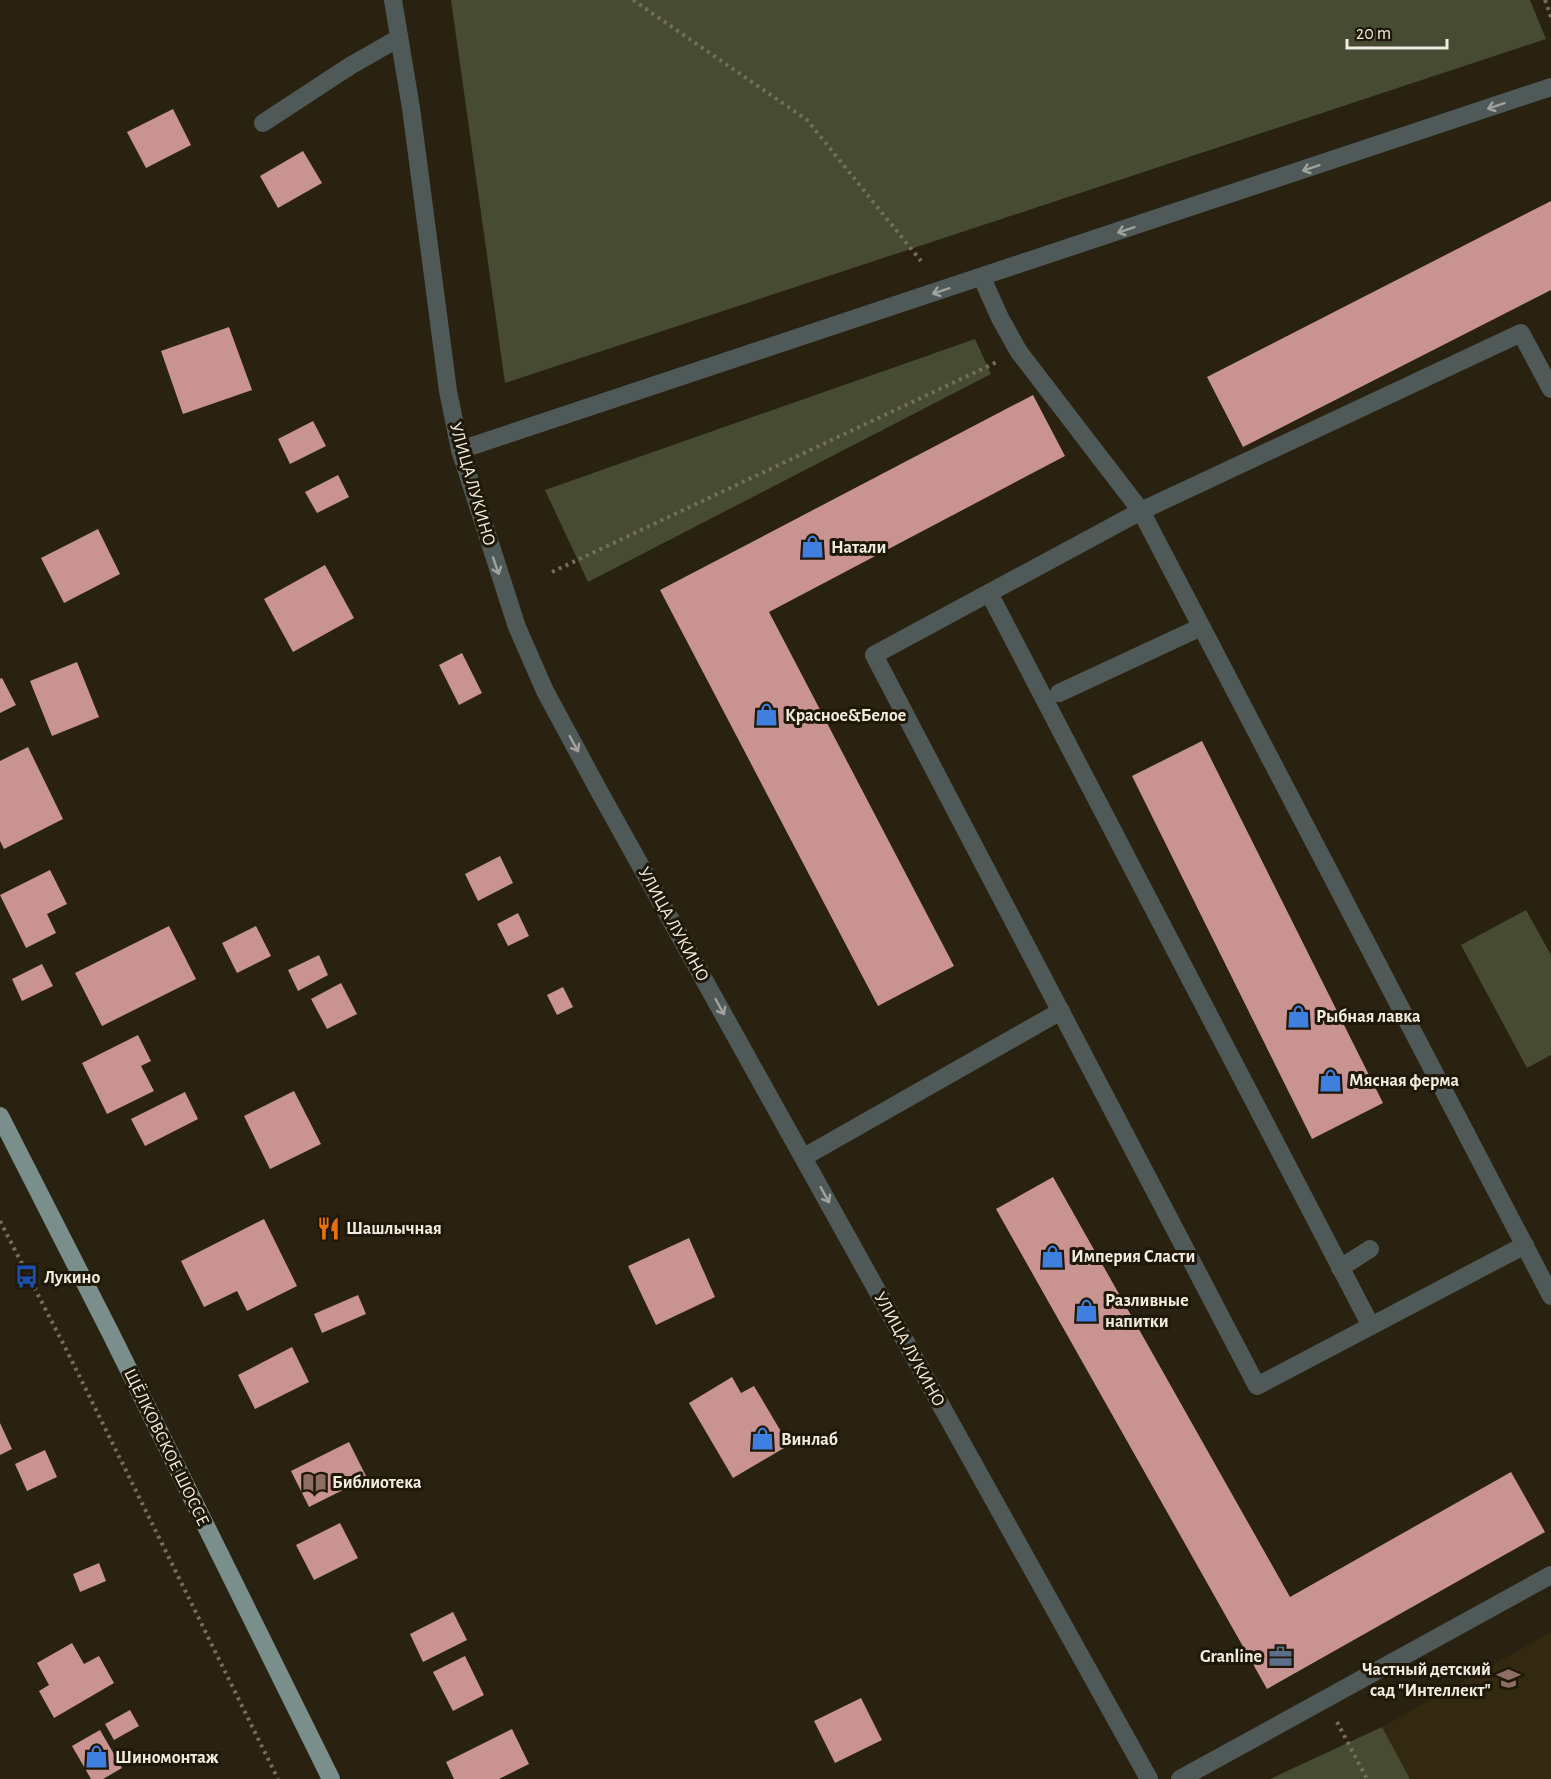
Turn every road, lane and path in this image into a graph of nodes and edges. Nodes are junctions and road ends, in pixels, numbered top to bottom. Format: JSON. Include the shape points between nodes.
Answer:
{"nodes":[{"id":1,"x":393,"y":0,"type":"edge"},
{"id":2,"x":633,"y":0,"type":"edge"},
{"id":3,"x":1545,"y":0,"type":"edge"},
{"id":4,"x":1551,"y":17,"type":"edge"},
{"id":5,"x":399,"y":38,"type":"junction"},
{"id":6,"x":1551,"y":87,"type":"edge"},
{"id":7,"x":263,"y":123,"type":"dead end"},
{"id":8,"x":921,"y":261,"type":"dead end"},
{"id":9,"x":982,"y":278,"type":"junction"},
{"id":10,"x":1019,"y":352,"type":"junction"},
{"id":11,"x":1551,"y":389,"type":"edge"},
{"id":12,"x":460,"y":450,"type":"junction"},
{"id":13,"x":1141,"y":511,"type":"junction"},
{"id":14,"x":552,"y":572,"type":"dead end"},
{"id":15,"x":989,"y":593,"type":"junction"},
{"id":16,"x":1201,"y":627,"type":"junction"},
{"id":17,"x":1059,"y":693,"type":"dead end"},
{"id":18,"x":1061,"y":1011,"type":"junction"},
{"id":19,"x":0,"y":1116,"type":"edge"},
{"id":20,"x":804,"y":1157,"type":"junction"},
{"id":21,"x":0,"y":1221,"type":"edge"},
{"id":22,"x":1524,"y":1245,"type":"junction"},
{"id":23,"x":1370,"y":1249,"type":"dead end"},
{"id":24,"x":1340,"y":1268,"type":"junction"},
{"id":25,"x":1551,"y":1296,"type":"edge"},
{"id":26,"x":1371,"y":1326,"type":"junction"},
{"id":27,"x":1551,"y":1575,"type":"edge"},
{"id":28,"x":1325,"y":1700,"type":"junction"},
{"id":29,"x":278,"y":1779,"type":"edge"},
{"id":30,"x":331,"y":1779,"type":"edge"},
{"id":31,"x":1149,"y":1779,"type":"edge"},
{"id":32,"x":1180,"y":1779,"type":"edge"},
{"id":33,"x":1367,"y":1779,"type":"edge"}],
"edges":[{"from":1,"to":5,"type":"street","name":"УЛИЦА ЛУКИНО"},
{"from":2,"to":8,"type":"path","via":[[807,120]]},
{"from":3,"to":4,"type":"path"},
{"from":5,"to":7,"type":"street"},
{"from":5,"to":12,"type":"street","name":"УЛИЦА ЛУКИНО","via":[[448,391]]},
{"from":6,"to":9,"type":"street","one_way":true},
{"from":9,"to":10,"type":"street"},
{"from":9,"to":12,"type":"street","one_way":true},
{"from":10,"to":13,"type":"street"},
{"from":10,"to":14,"type":"path"},
{"from":11,"to":13,"type":"street","via":[[1521,333]]},
{"from":12,"to":20,"type":"street","name":"УЛИЦА ЛУКИНО","one_way":true,"via":[[517,627],[545,691]]},
{"from":13,"to":15,"type":"street"},
{"from":13,"to":16,"type":"street"},
{"from":15,"to":18,"type":"street","via":[[874,655]]},
{"from":15,"to":24,"type":"street"},
{"from":16,"to":17,"type":"street"},
{"from":16,"to":22,"type":"street"},
{"from":18,"to":20,"type":"street"},
{"from":18,"to":26,"type":"street","via":[[1257,1386]]},
{"from":19,"to":30,"type":"main road","name":"ЩЁЛКОВСКОЕ ШОССЕ"},
{"from":20,"to":31,"type":"street","name":"УЛИЦА ЛУКИНО","one_way":true},
{"from":21,"to":29,"type":"path"},
{"from":22,"to":25,"type":"street"},
{"from":22,"to":26,"type":"street"},
{"from":23,"to":24,"type":"street"},
{"from":24,"to":26,"type":"street"},
{"from":27,"to":28,"type":"street"},
{"from":28,"to":32,"type":"street"},
{"from":28,"to":33,"type":"path"}]}
